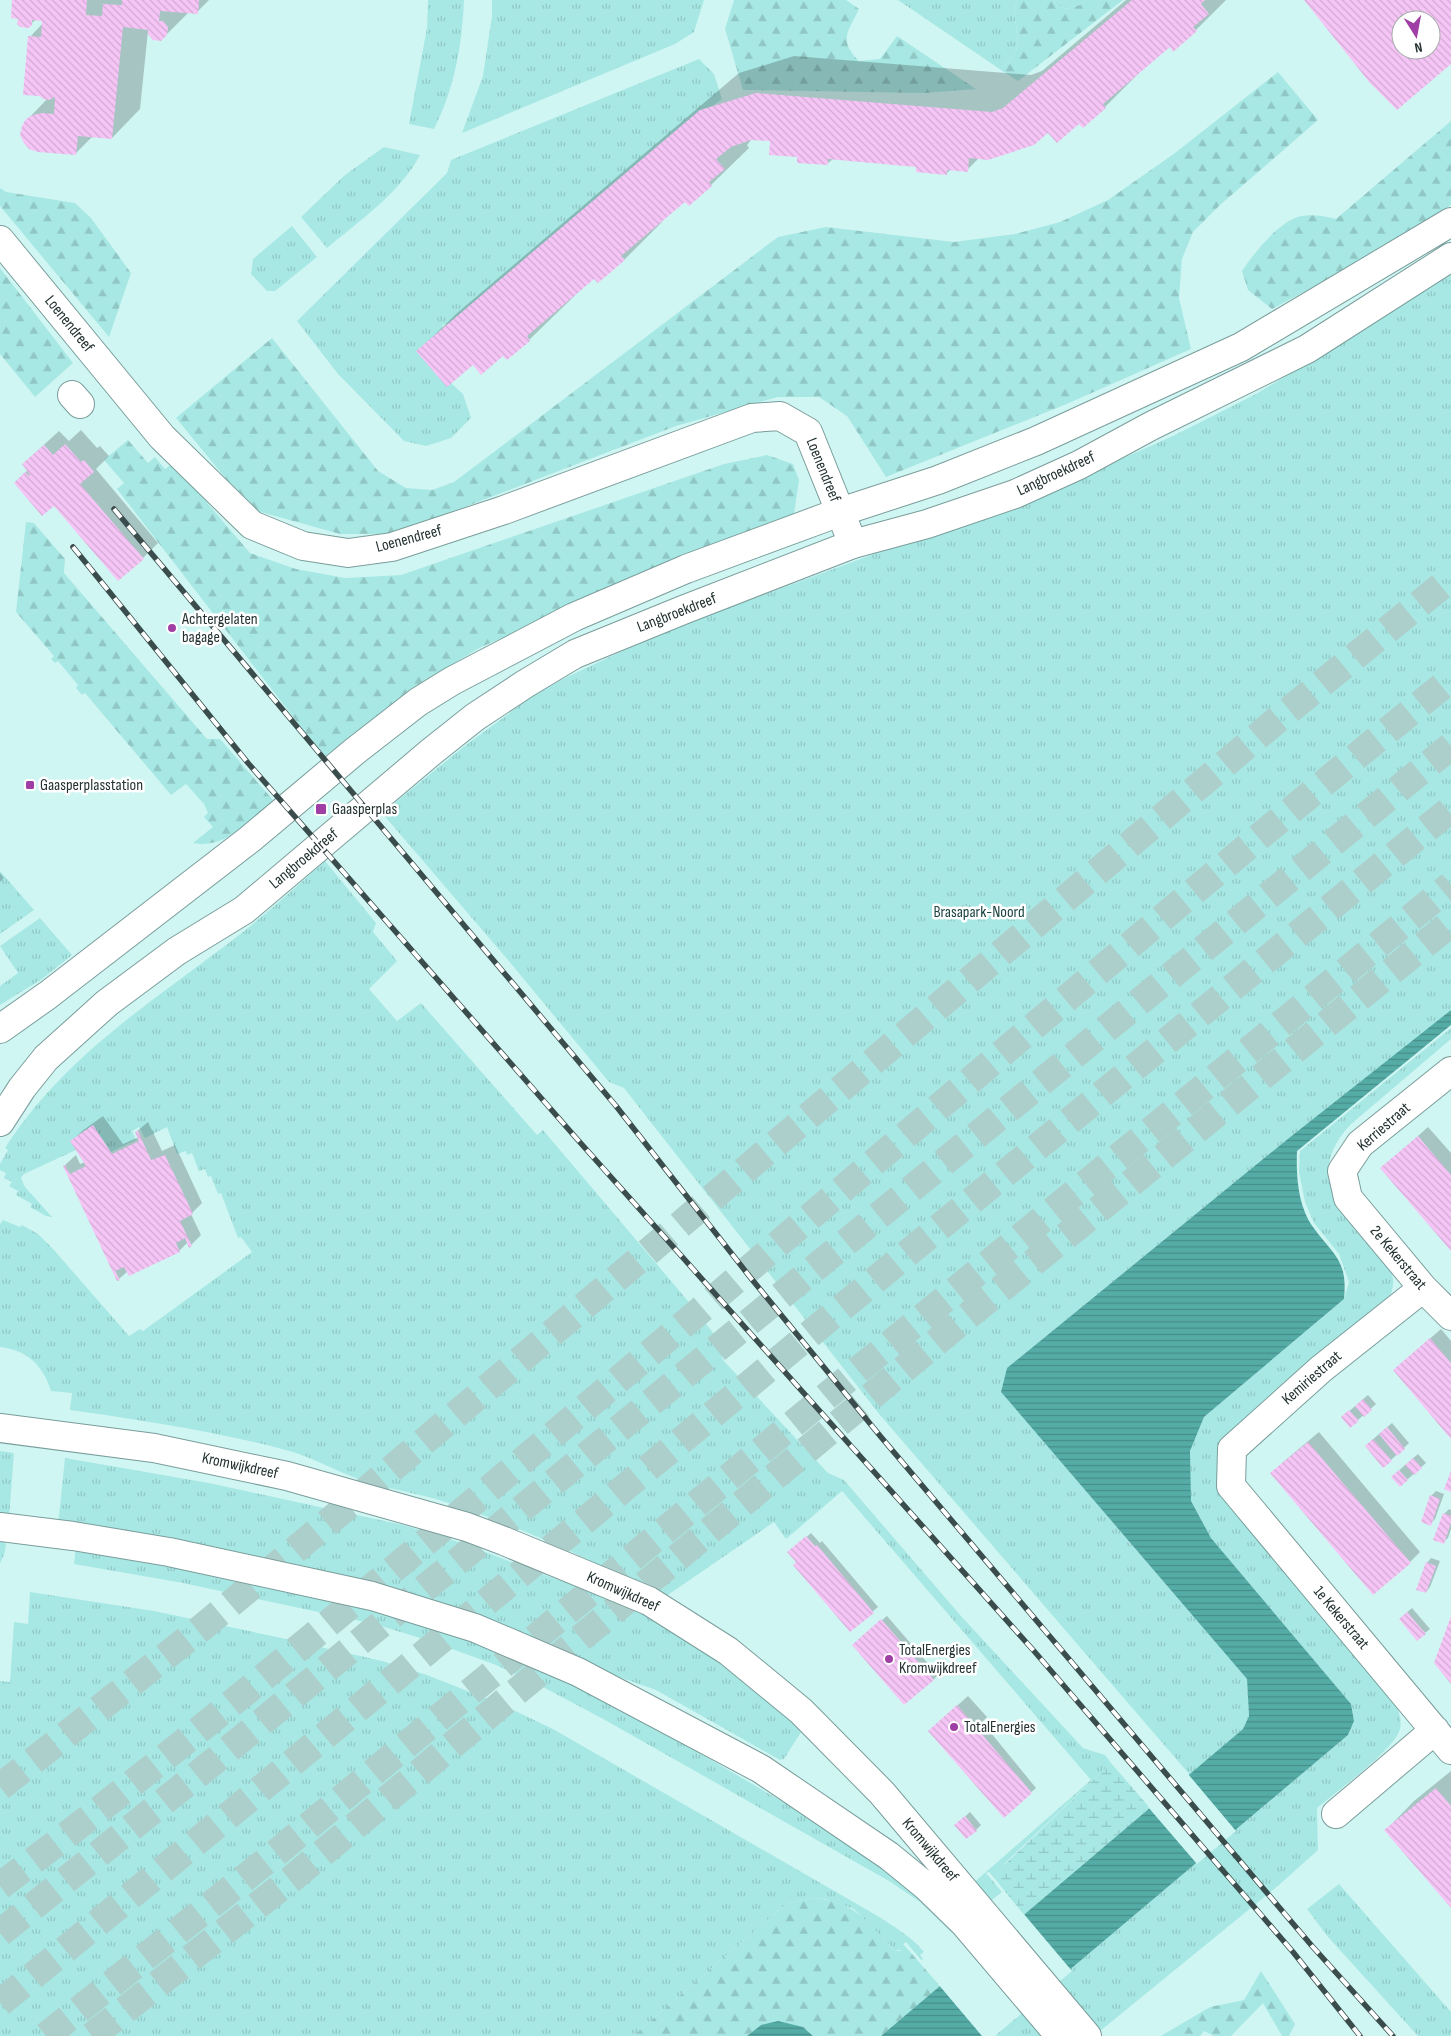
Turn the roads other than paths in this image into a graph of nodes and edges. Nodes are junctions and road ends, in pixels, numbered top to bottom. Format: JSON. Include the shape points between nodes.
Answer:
{"nodes":[{"id":1,"x":1451,"y":222,"type":"edge"},
{"id":2,"x":0,"y":240,"type":"edge"},
{"id":3,"x":1451,"y":256,"type":"edge"},
{"id":4,"x":840,"y":512,"type":"junction"},
{"id":5,"x":853,"y":544,"type":"junction"},
{"id":6,"x":0,"y":1029,"type":"edge"},
{"id":7,"x":1451,"y":1071,"type":"edge"},
{"id":8,"x":0,"y":1122,"type":"edge"},
{"id":9,"x":1348,"y":1198,"type":"joint"},
{"id":10,"x":1423,"y":1288,"type":"junction"},
{"id":11,"x":1451,"y":1316,"type":"edge"},
{"id":12,"x":8,"y":1429,"type":"edge"},
{"id":13,"x":1231,"y":1486,"type":"joint"},
{"id":14,"x":0,"y":1527,"type":"edge"},
{"id":15,"x":1443,"y":1740,"type":"edge"},
{"id":16,"x":1336,"y":1814,"type":"dead end"},
{"id":17,"x":972,"y":1917,"type":"junction"},
{"id":18,"x":1060,"y":2036,"type":"edge"},
{"id":19,"x":1087,"y":2036,"type":"edge"}],
"edges":[{"from":1,"to":4,"type":"main road","via":[[1240,347],[1036,441],[938,480]]},
{"from":2,"to":4,"type":"main road","name":"Loenendreef","via":[[162,437],[252,525],[303,546],[348,553],[392,547],[504,510],[752,418],[780,416],[808,432]]},
{"from":3,"to":5,"type":"main road","name":"Langbroekdreef","via":[[1307,349],[1079,465],[1015,494]]},
{"from":4,"to":5,"type":"main road","name":"Loenendreef"},
{"from":4,"to":6,"type":"main road","via":[[686,569],[574,617],[427,696],[250,839]]},
{"from":5,"to":8,"type":"main road","name":"Langbroekdreef","via":[[575,654],[516,689],[431,752],[244,910],[177,950],[107,1003],[46,1058]]},
{"from":7,"to":9,"type":"main road","name":"Kerriestraat","via":[[1360,1144],[1342,1171]]},
{"from":9,"to":10,"type":"main road","name":"2e Kekerstraat"},
{"from":10,"to":11,"type":"main road","name":"2e Kekerstraat"},
{"from":10,"to":13,"type":"main road","name":"Kemiriestraat","via":[[1321,1369],[1232,1449]]},
{"from":12,"to":17,"type":"main road","name":"Kromwijkdreef","via":[[154,1448],[286,1476],[476,1530],[649,1601],[728,1651],[801,1711],[882,1793]]},
{"from":13,"to":15,"type":"main road","name":"1e Kekerstraat"},
{"from":14,"to":17,"type":"main road","name":"Kromwijkdreef","via":[[169,1552],[337,1587],[418,1609],[508,1641],[578,1672],[761,1769]]},
{"from":15,"to":16,"type":"main road"},
{"from":17,"to":18,"type":"main road","name":"Kromwijkdreef"},
{"from":17,"to":19,"type":"main road","name":"Kromwijkdreef"}]}
